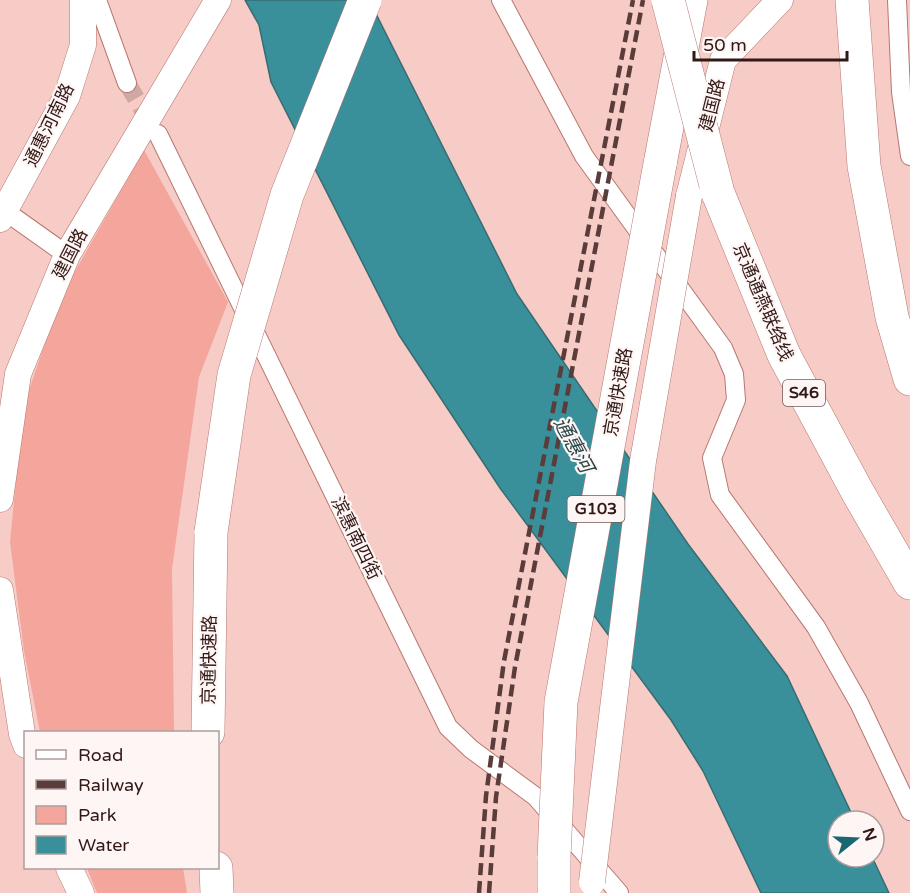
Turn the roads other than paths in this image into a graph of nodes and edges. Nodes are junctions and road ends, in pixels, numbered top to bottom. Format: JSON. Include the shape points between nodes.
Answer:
{"nodes":[{"id":1,"x":83,"y":0,"type":"edge"},
{"id":2,"x":97,"y":0,"type":"edge"},
{"id":3,"x":219,"y":0,"type":"edge"},
{"id":4,"x":365,"y":0,"type":"edge"},
{"id":5,"x":501,"y":0,"type":"edge"},
{"id":6,"x":668,"y":0,"type":"edge"},
{"id":7,"x":691,"y":0,"type":"edge"},
{"id":8,"x":780,"y":0,"type":"edge"},
{"id":9,"x":852,"y":0,"type":"edge"},
{"id":10,"x":897,"y":0,"type":"edge"},
{"id":11,"x":127,"y":84,"type":"tunnel mouth"},
{"id":12,"x":158,"y":134,"type":"tunnel mouth"},
{"id":13,"x":910,"y":156,"type":"edge"},
{"id":14,"x":704,"y":194,"type":"junction"},
{"id":15,"x":3,"y":215,"type":"edge"},
{"id":16,"x":67,"y":255,"type":"junction"},
{"id":17,"x":910,"y":379,"type":"edge"},
{"id":18,"x":0,"y":499,"type":"edge"},
{"id":19,"x":910,"y":583,"type":"edge"},
{"id":20,"x":0,"y":590,"type":"edge"},
{"id":21,"x":208,"y":731,"type":"edge"},
{"id":22,"x":24,"y":739,"type":"edge"},
{"id":23,"x":910,"y":811,"type":"edge"},
{"id":24,"x":70,"y":869,"type":"edge"},
{"id":25,"x":216,"y":869,"type":"edge"},
{"id":26,"x":592,"y":888,"type":"edge"},
{"id":27,"x":81,"y":893,"type":"edge"},
{"id":28,"x":217,"y":893,"type":"edge"},
{"id":29,"x":554,"y":893,"type":"edge"},
{"id":30,"x":619,"y":893,"type":"edge"}],
"edges":[{"from":1,"to":15,"type":"street","name":"通惠河南路","via":[[83,45],[67,96]]},
{"from":2,"to":11,"type":"street"},
{"from":3,"to":16,"type":"street","name":"建国路"},
{"from":4,"to":21,"type":"highway","name":"京通快速路","bridge":true,"via":[[287,195],[234,375],[211,532]]},
{"from":5,"to":23,"type":"street","via":[[584,156],[723,348],[734,374],[736,400],[712,458],[720,495],[816,627],[859,703]]},
{"from":6,"to":14,"type":"highway","name":"京通通燕联络线","number":"S46","bridge":true},
{"from":7,"to":29,"type":"highway","name":"京通快速路","number":"G103","bridge":true,"via":[[561,702]]},
{"from":8,"to":14,"type":"street","name":"建国路","via":[[723,60]]},
{"from":9,"to":17,"type":"highway","via":[[864,166],[892,317]]},
{"from":10,"to":13,"type":"street","via":[[901,92]]},
{"from":12,"to":30,"type":"street","name":"滨惠南四街","via":[[448,727],[536,797]]},
{"from":14,"to":19,"type":"highway","name":"京通通燕联络线","number":"S46","via":[[784,355]]},
{"from":14,"to":26,"type":"street","name":"建国路","bridge":true,"via":[[643,461]]},
{"from":15,"to":16,"type":"street"},
{"from":16,"to":18,"type":"street","name":"建国路","via":[[18,374]]},
{"from":20,"to":22,"type":"street"},
{"from":24,"to":27,"type":"street"},
{"from":25,"to":28,"type":"highway"}]}
